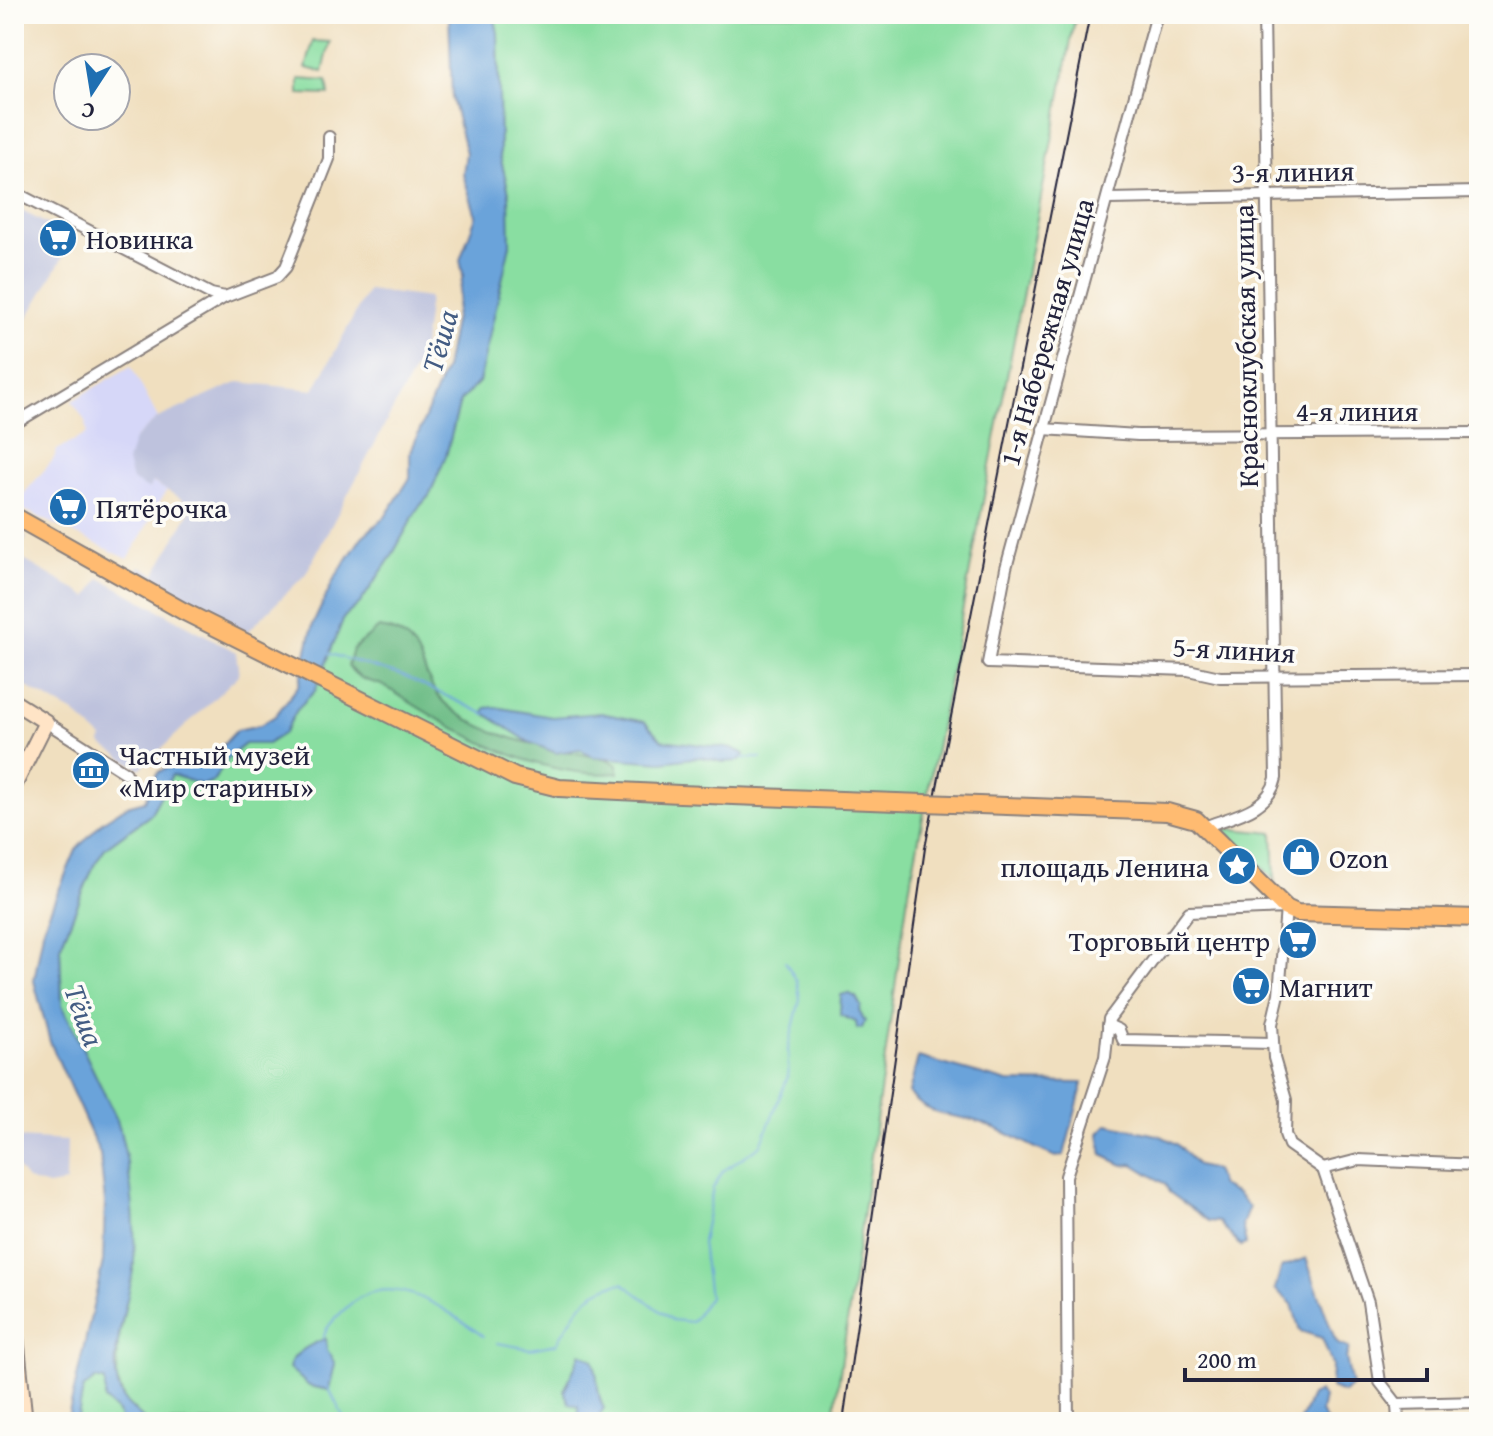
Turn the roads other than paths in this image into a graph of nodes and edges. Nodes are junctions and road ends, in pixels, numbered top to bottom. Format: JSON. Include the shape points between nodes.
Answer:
{"nodes":[{"id":1,"x":1157,"y":14,"type":"edge"},
{"id":2,"x":1264,"y":14,"type":"edge"},
{"id":3,"x":329,"y":137,"type":"dead end"},
{"id":4,"x":14,"y":192,"type":"edge"},
{"id":5,"x":1479,"y":192,"type":"edge"},
{"id":6,"x":1266,"y":195,"type":"junction"},
{"id":7,"x":1108,"y":199,"type":"junction"},
{"id":8,"x":225,"y":297,"type":"junction"},
{"id":9,"x":14,"y":424,"type":"edge"},
{"id":10,"x":1043,"y":429,"type":"junction"},
{"id":11,"x":1479,"y":433,"type":"edge"},
{"id":12,"x":1270,"y":434,"type":"junction"},
{"id":13,"x":14,"y":516,"type":"edge"},
{"id":14,"x":988,"y":663,"type":"joint"},
{"id":15,"x":1479,"y":675,"type":"edge"},
{"id":16,"x":1275,"y":678,"type":"junction"},
{"id":17,"x":14,"y":702,"type":"edge"},
{"id":18,"x":46,"y":722,"type":"junction"},
{"id":19,"x":126,"y":773,"type":"dead end"},
{"id":20,"x":14,"y":786,"type":"edge"},
{"id":21,"x":1204,"y":827,"type":"junction"},
{"id":22,"x":1286,"y":908,"type":"junction"},
{"id":23,"x":1479,"y":918,"type":"edge"},
{"id":24,"x":1108,"y":1025,"type":"junction"},
{"id":25,"x":1273,"y":1043,"type":"junction"},
{"id":26,"x":1479,"y":1165,"type":"edge"},
{"id":27,"x":1323,"y":1169,"type":"junction"},
{"id":28,"x":14,"y":1318,"type":"edge"},
{"id":29,"x":1479,"y":1402,"type":"edge"},
{"id":30,"x":1397,"y":1404,"type":"junction"},
{"id":31,"x":25,"y":1422,"type":"edge"},
{"id":32,"x":1068,"y":1422,"type":"edge"},
{"id":33,"x":1398,"y":1422,"type":"edge"}],
"edges":[{"from":1,"to":7,"type":"street","name":"1-я Набережная улица"},
{"from":2,"to":6,"type":"street","name":"Красноклубская улица"},
{"from":3,"to":8,"type":"street","via":[[329,159],[286,267],[277,277]]},
{"from":4,"to":8,"type":"street"},
{"from":5,"to":6,"type":"street","name":"3-я линия"},
{"from":6,"to":7,"type":"street","name":"3-я линия"},
{"from":6,"to":12,"type":"street","name":"Красноклубская улица"},
{"from":7,"to":10,"type":"street","name":"1-я Набережная улица"},
{"from":8,"to":9,"type":"street"},
{"from":10,"to":12,"type":"street","name":"4-я линия"},
{"from":10,"to":14,"type":"street","name":"1-я Набережная улица","via":[[1006,568]]},
{"from":11,"to":12,"type":"street","name":"4-я линия"},
{"from":12,"to":16,"type":"street","name":"Красноклубская улица"},
{"from":13,"to":21,"type":"main road","bridge":true,"via":[[250,645],[515,777],[559,788],[1167,812]]},
{"from":14,"to":16,"type":"street","name":"5-я линия"},
{"from":15,"to":16,"type":"street","name":"5-я линия"},
{"from":16,"to":21,"type":"street","name":"Красноклубская улица","via":[[1273,789],[1257,806]]},
{"from":17,"to":18,"type":"street"},
{"from":18,"to":19,"type":"street"},
{"from":18,"to":20,"type":"street"},
{"from":21,"to":22,"type":"main road"},
{"from":22,"to":23,"type":"main road","via":[[1308,915]]},
{"from":22,"to":24,"type":"street","via":[[1189,912]]},
{"from":22,"to":25,"type":"street"},
{"from":24,"to":25,"type":"street","via":[[1119,1030],[1123,1040]]},
{"from":24,"to":32,"type":"street","via":[[1105,1057],[1066,1176]]},
{"from":25,"to":27,"type":"street","via":[[1286,1100],[1289,1145]]},
{"from":26,"to":27,"type":"street","via":[[1358,1160]]},
{"from":27,"to":30,"type":"street","via":[[1368,1302],[1380,1382]]},
{"from":28,"to":31,"type":"street"},
{"from":29,"to":30,"type":"street"},
{"from":30,"to":33,"type":"street"}]}
